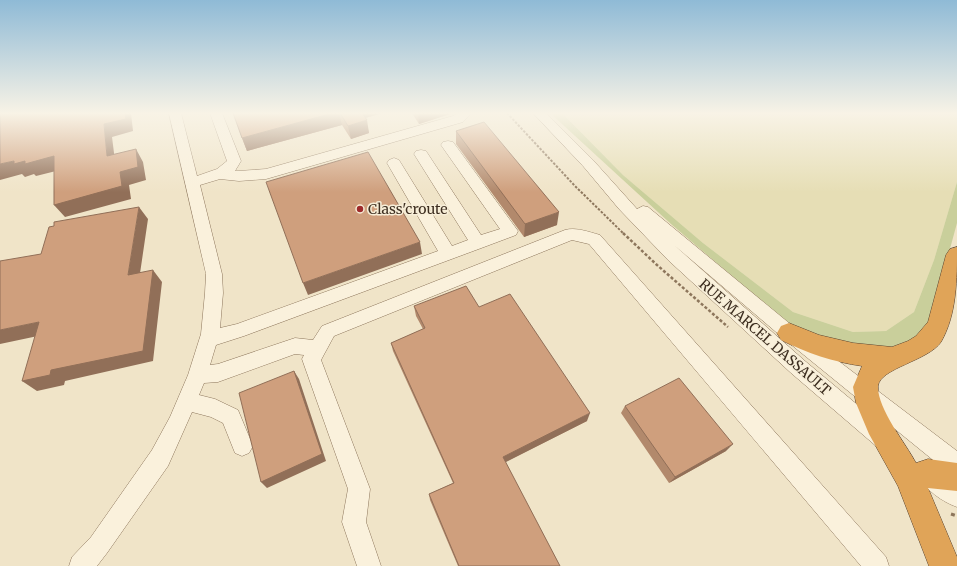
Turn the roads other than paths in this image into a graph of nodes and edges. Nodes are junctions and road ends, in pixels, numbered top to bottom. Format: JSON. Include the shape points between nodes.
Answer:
{"nodes":[{"id":1,"x":181,"y":139,"type":"edge"},
{"id":2,"x":226,"y":139,"type":"edge"},
{"id":3,"x":387,"y":139,"type":"edge"},
{"id":4,"x":565,"y":139,"type":"edge"},
{"id":5,"x":448,"y":145,"type":"dead end"},
{"id":6,"x":421,"y":154,"type":"dead end"},
{"id":7,"x":394,"y":163,"type":"dead end"},
{"id":8,"x":588,"y":163,"type":"junction"},
{"id":9,"x":218,"y":174,"type":"junction"},
{"id":10,"x":191,"y":182,"type":"junction"},
{"id":11,"x":478,"y":243,"type":"junction"},
{"id":12,"x":448,"y":254,"type":"junction"},
{"id":13,"x":957,"y":255,"type":"edge"},
{"id":14,"x":789,"y":333,"type":"junction"},
{"id":15,"x":208,"y":339,"type":"junction"},
{"id":16,"x":318,"y":348,"type":"junction"},
{"id":17,"x":894,"y":358,"type":"junction"},
{"id":18,"x":198,"y":375,"type":"junction"},
{"id":19,"x":866,"y":393,"type":"junction"},
{"id":20,"x":187,"y":402,"type":"junction"},
{"id":21,"x":242,"y":446,"type":"dead end"},
{"id":22,"x":891,"y":446,"type":"junction"},
{"id":23,"x":957,"y":465,"type":"edge"},
{"id":24,"x":957,"y":477,"type":"edge"},
{"id":25,"x":920,"y":481,"type":"junction"},
{"id":26,"x":957,"y":496,"type":"edge"},
{"id":27,"x":85,"y":565,"type":"edge"},
{"id":28,"x":369,"y":566,"type":"edge"},
{"id":29,"x":877,"y":566,"type":"edge"},
{"id":30,"x":945,"y":566,"type":"edge"}],
"edges":[{"from":1,"to":10,"type":"street"},
{"from":2,"to":9,"type":"street","via":[[234,161],[233,166]]},
{"from":3,"to":9,"type":"street","via":[[266,174]]},
{"from":4,"to":8,"type":"street","name":"RUE MARCEL DASSAULT"},
{"from":5,"to":11,"type":"street","via":[[510,231]]},
{"from":6,"to":11,"type":"street"},
{"from":7,"to":12,"type":"street"},
{"from":8,"to":14,"type":"street","name":"RUE MARCEL DASSAULT"},
{"from":8,"to":22,"type":"street","name":"RUE MARCEL DASSAULT","via":[[624,205],[697,278]]},
{"from":9,"to":10,"type":"street"},
{"from":10,"to":15,"type":"street","via":[[214,274]]},
{"from":11,"to":12,"type":"street"},
{"from":12,"to":15,"type":"street","via":[[238,331]]},
{"from":13,"to":17,"type":"highway","via":[[935,333],[921,346]]},
{"from":14,"to":17,"type":"highway","via":[[833,351]]},
{"from":14,"to":19,"type":"street","name":"RUE MARCEL DASSAULT"},
{"from":15,"to":18,"type":"street"},
{"from":16,"to":18,"type":"street","via":[[295,346],[218,373]]},
{"from":16,"to":28,"type":"street","via":[[310,359],[358,489],[354,522]]},
{"from":16,"to":29,"type":"street","via":[[328,332],[571,234],[594,239]]},
{"from":17,"to":19,"type":"highway","via":[[871,373],[867,380]]},
{"from":18,"to":20,"type":"street"},
{"from":19,"to":22,"type":"highway","via":[[876,421]]},
{"from":19,"to":23,"type":"street","name":"RUE MARCEL DASSAULT"},
{"from":20,"to":21,"type":"street","via":[[215,408],[231,417]]},
{"from":20,"to":27,"type":"street","via":[[160,458]]},
{"from":22,"to":25,"type":"highway"},
{"from":24,"to":25,"type":"highway","via":[[944,474]]},
{"from":25,"to":26,"type":"street"},
{"from":25,"to":30,"type":"highway"}]}
